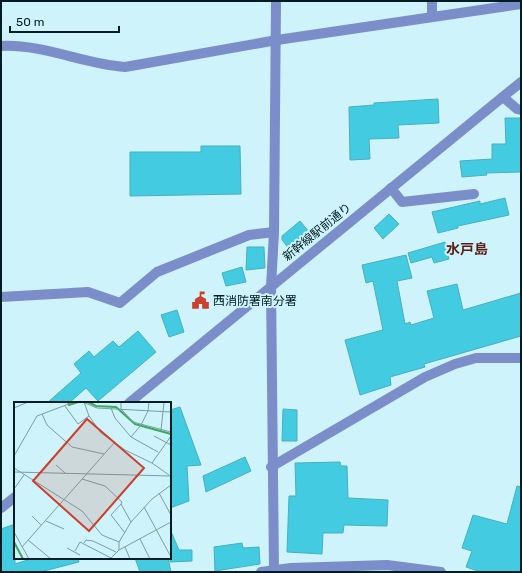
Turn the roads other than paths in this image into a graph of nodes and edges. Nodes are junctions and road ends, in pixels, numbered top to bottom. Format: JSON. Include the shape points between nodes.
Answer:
{"nodes":[{"id":1,"x":276,"y":1,"type":"edge"},
{"id":2,"x":432,"y":1,"type":"edge"},
{"id":3,"x":521,"y":4,"type":"edge"},
{"id":4,"x":432,"y":17,"type":"junction"},
{"id":5,"x":277,"y":40,"type":"junction"},
{"id":6,"x":1,"y":46,"type":"edge"},
{"id":7,"x":521,"y":82,"type":"edge"},
{"id":8,"x":503,"y":97,"type":"junction"},
{"id":9,"x":521,"y":110,"type":"edge"},
{"id":10,"x":391,"y":188,"type":"junction"},
{"id":11,"x":474,"y":194,"type":"dead end"},
{"id":12,"x":274,"y":232,"type":"junction"},
{"id":13,"x":271,"y":287,"type":"junction"},
{"id":14,"x":1,"y":297,"type":"edge"},
{"id":15,"x":521,"y":358,"type":"edge"},
{"id":16,"x":130,"y":402,"type":"edge"},
{"id":17,"x":271,"y":467,"type":"junction"},
{"id":18,"x":14,"y":498,"type":"edge"},
{"id":19,"x":1,"y":508,"type":"edge"},
{"id":20,"x":274,"y":570,"type":"junction"},
{"id":21,"x":261,"y":572,"type":"edge"},
{"id":22,"x":441,"y":572,"type":"edge"}],
"edges":[{"from":1,"to":5,"type":"street"},
{"from":2,"to":4,"type":"street"},
{"from":3,"to":4,"type":"street"},
{"from":4,"to":5,"type":"street"},
{"from":5,"to":6,"type":"street","via":[[125,66],[102,65],[68,54],[19,45]]},
{"from":5,"to":12,"type":"street"},
{"from":7,"to":8,"type":"street","name":"新幹線駅前通り"},
{"from":8,"to":9,"type":"street"},
{"from":8,"to":10,"type":"street","name":"新幹線駅前通り"},
{"from":10,"to":11,"type":"street","via":[[402,202]]},
{"from":10,"to":13,"type":"street","name":"新幹線駅前通り"},
{"from":12,"to":13,"type":"street"},
{"from":12,"to":14,"type":"street","via":[[249,235],[157,272],[120,303],[88,292]]},
{"from":13,"to":16,"type":"street","name":"新幹線駅前通り"},
{"from":13,"to":17,"type":"street"},
{"from":15,"to":17,"type":"street","via":[[476,358],[425,377]]},
{"from":17,"to":20,"type":"street"},
{"from":18,"to":19,"type":"street"},
{"from":20,"to":21,"type":"street"},
{"from":20,"to":22,"type":"street","via":[[387,565]]}]}
